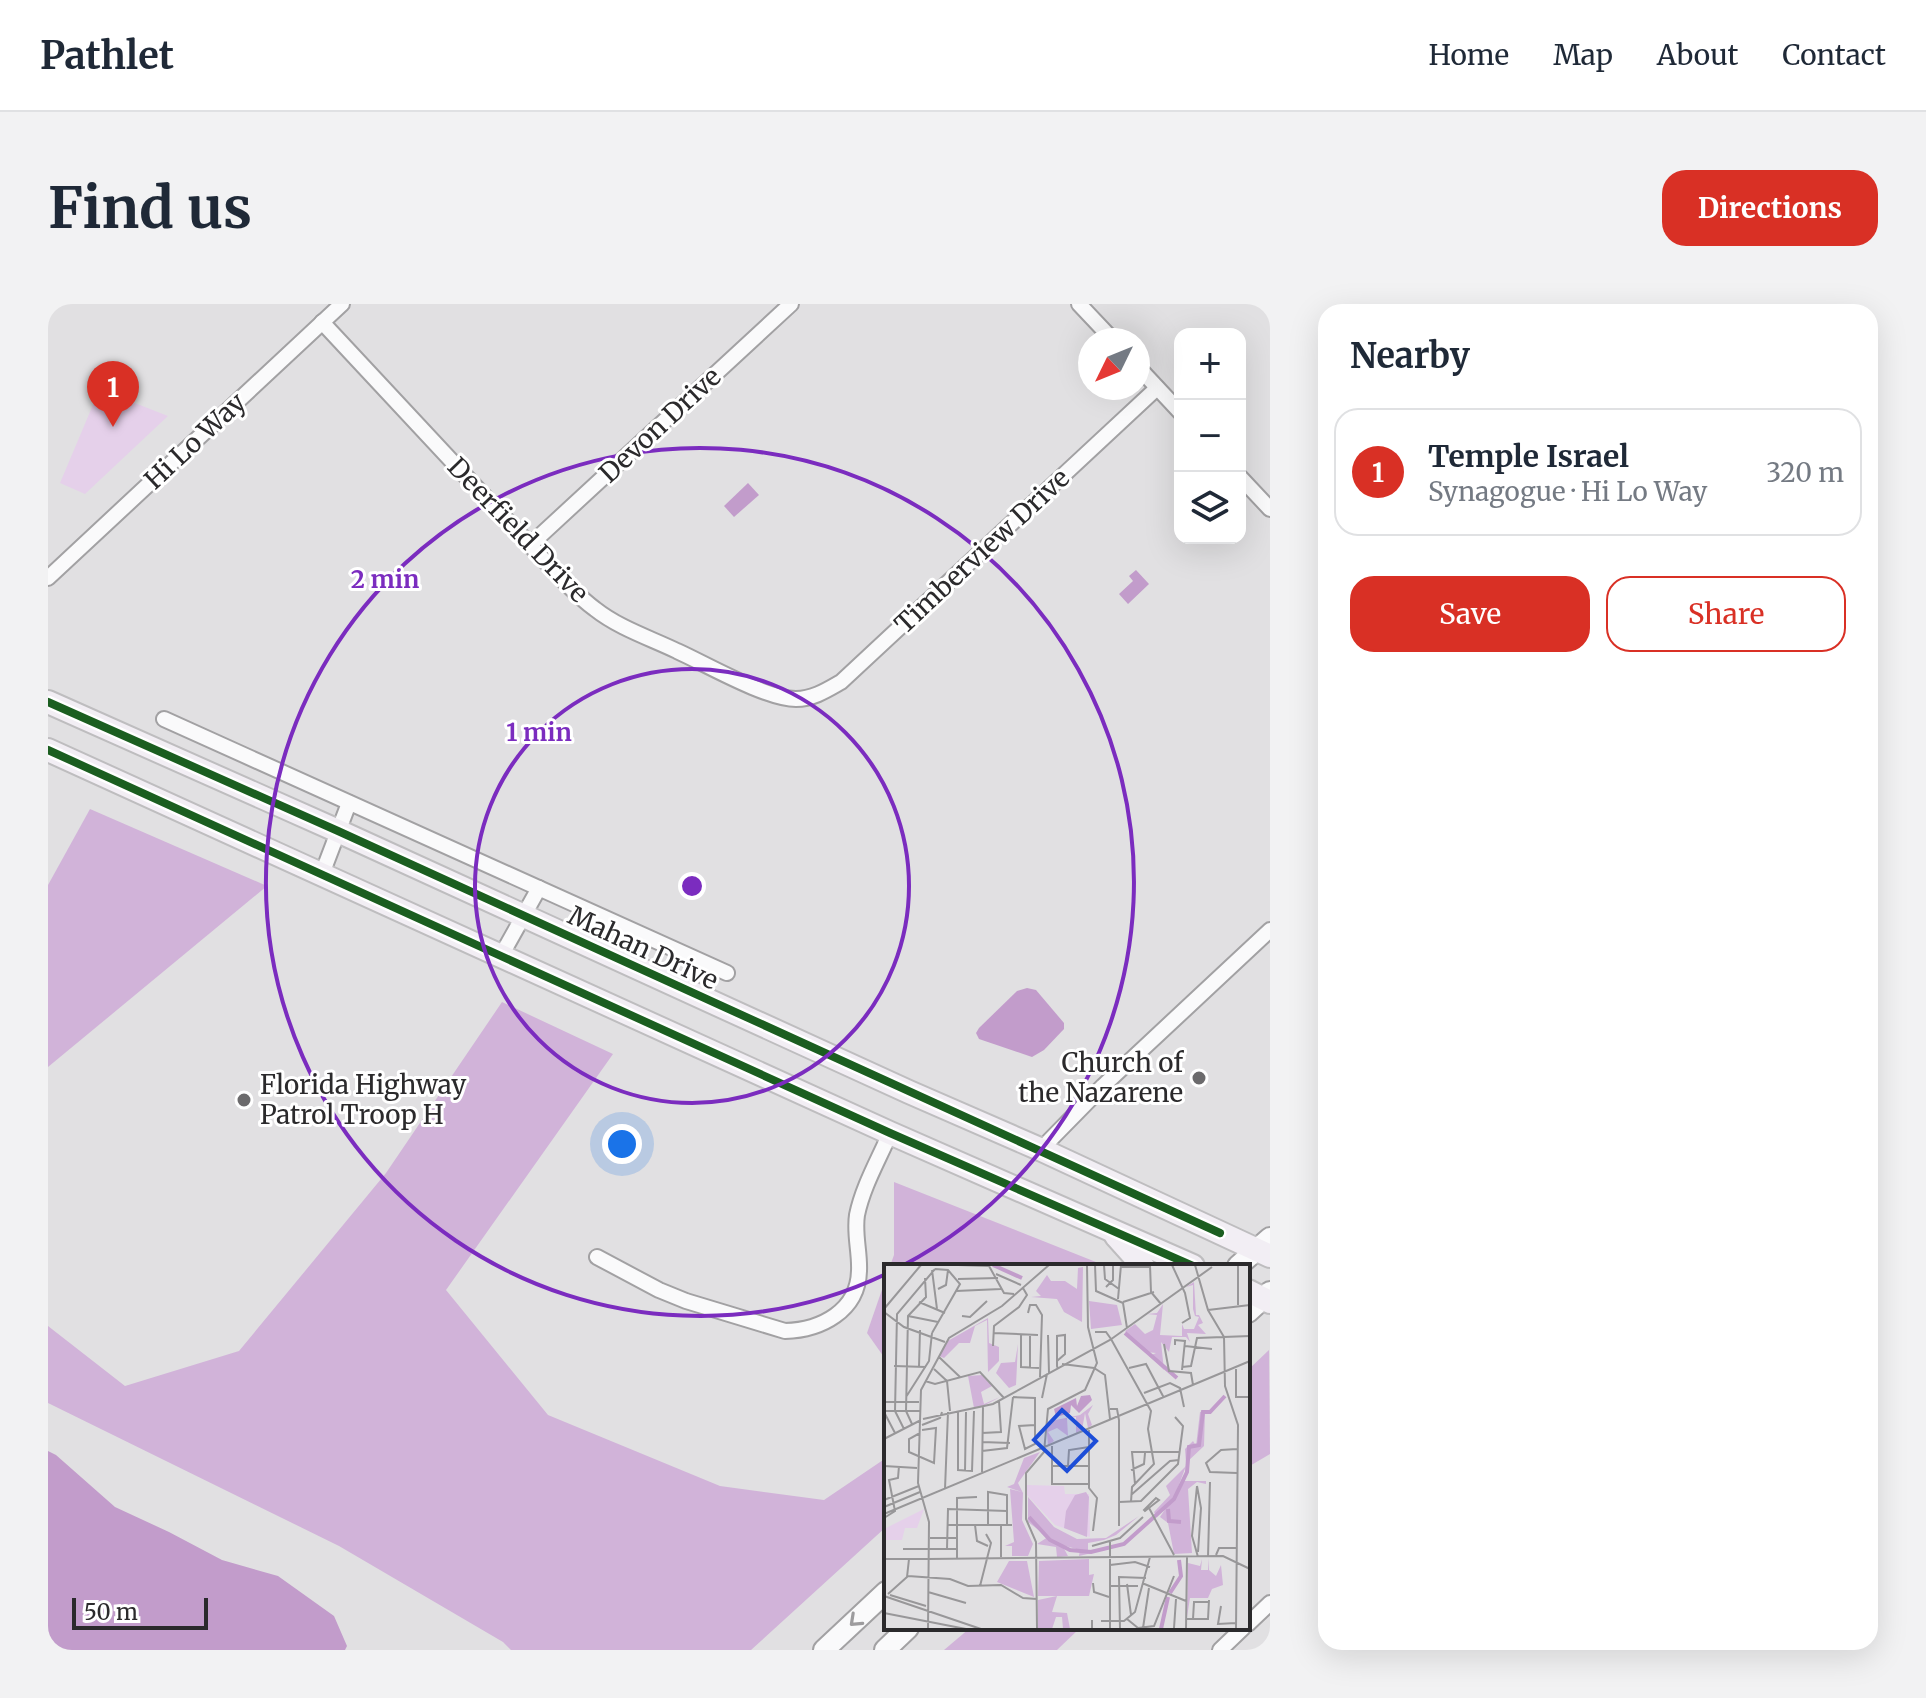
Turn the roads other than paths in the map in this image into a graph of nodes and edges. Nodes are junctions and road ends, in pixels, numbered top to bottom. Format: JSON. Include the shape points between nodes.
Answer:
{"nodes":[{"id":1,"x":342,"y":304,"type":"edge"},
{"id":2,"x":791,"y":304,"type":"edge"},
{"id":3,"x":1079,"y":304,"type":"edge"},
{"id":4,"x":322,"y":322,"type":"junction"},
{"id":5,"x":1102,"y":328,"type":"edge"},
{"id":6,"x":1150,"y":380,"type":"edge"},
{"id":7,"x":1157,"y":388,"type":"junction"},
{"id":8,"x":1174,"y":406,"type":"edge"},
{"id":9,"x":1246,"y":483,"type":"edge"},
{"id":10,"x":1270,"y":509,"type":"edge"},
{"id":11,"x":530,"y":545,"type":"junction"},
{"id":12,"x":48,"y":578,"type":"edge"},
{"id":13,"x":799,"y":699,"type":"joint"},
{"id":14,"x":48,"y":702,"type":"edge"},
{"id":15,"x":164,"y":719,"type":"dead end"},
{"id":16,"x":48,"y":750,"type":"edge"},
{"id":17,"x":349,"y":803,"type":"junction"},
{"id":18,"x":338,"y":831,"type":"junction"},
{"id":19,"x":322,"y":874,"type":"junction"},
{"id":20,"x":539,"y":888,"type":"junction"},
{"id":21,"x":523,"y":916,"type":"junction"},
{"id":22,"x":1270,"y":930,"type":"edge"},
{"id":23,"x":501,"y":956,"type":"junction"},
{"id":24,"x":727,"y":973,"type":"dead end"},
{"id":25,"x":890,"y":1133,"type":"junction"},
{"id":26,"x":1042,"y":1150,"type":"junction"},
{"id":27,"x":1110,"y":1229,"type":"junction"},
{"id":28,"x":1265,"y":1248,"type":"edge"},
{"id":29,"x":597,"y":1257,"type":"dead end"},
{"id":30,"x":1141,"y":1264,"type":"edge"},
{"id":31,"x":1189,"y":1264,"type":"edge"},
{"id":32,"x":1241,"y":1264,"type":"edge"},
{"id":33,"x":884,"y":1594,"type":"edge"},
{"id":34,"x":1270,"y":1603,"type":"edge"},
{"id":35,"x":1250,"y":1622,"type":"edge"},
{"id":36,"x":906,"y":1630,"type":"edge"},
{"id":37,"x":1241,"y":1630,"type":"edge"},
{"id":38,"x":824,"y":1650,"type":"edge"},
{"id":39,"x":885,"y":1650,"type":"edge"},
{"id":40,"x":1220,"y":1650,"type":"edge"}],
"edges":[{"from":1,"to":4,"type":"street","name":"Hi Lo Way"},
{"from":2,"to":11,"type":"street","name":"Devon Drive"},
{"from":3,"to":5,"type":"street"},
{"from":4,"to":11,"type":"street","name":"Deerfield Drive"},
{"from":4,"to":12,"type":"street","name":"Hi Lo Way"},
{"from":6,"to":7,"type":"street"},
{"from":7,"to":8,"type":"street"},
{"from":7,"to":13,"type":"street","name":"Timberview Drive","via":[[841,682]]},
{"from":9,"to":10,"type":"street"},
{"from":11,"to":13,"type":"street","name":"Deerfield Drive","via":[[596,610],[622,625],[760,690]]},
{"from":14,"to":18,"type":"main road","name":"Mahan Drive"},
{"from":15,"to":17,"type":"street"},
{"from":16,"to":19,"type":"main road"},
{"from":17,"to":18,"type":"street"},
{"from":17,"to":20,"type":"street"},
{"from":18,"to":19,"type":"street"},
{"from":18,"to":21,"type":"main road","name":"Mahan Drive"},
{"from":19,"to":23,"type":"main road"},
{"from":20,"to":21,"type":"street"},
{"from":20,"to":24,"type":"street"},
{"from":21,"to":23,"type":"street"},
{"from":21,"to":26,"type":"main road","name":"Mahan Drive"},
{"from":22,"to":26,"type":"street"},
{"from":23,"to":25,"type":"main road"},
{"from":25,"to":27,"type":"main road"},
{"from":25,"to":29,"type":"street","via":[[857,1216],[856,1290],[835,1317],[819,1326],[785,1331],[686,1301]]},
{"from":26,"to":28,"type":"main road","name":"Mahan Drive"},
{"from":27,"to":30,"type":"main road"},
{"from":27,"to":31,"type":"main road"},
{"from":28,"to":32,"type":"main road"},
{"from":33,"to":38,"type":"main road","one_way":true},
{"from":34,"to":35,"type":"street"},
{"from":36,"to":39,"type":"main road"},
{"from":37,"to":40,"type":"street"}]}
